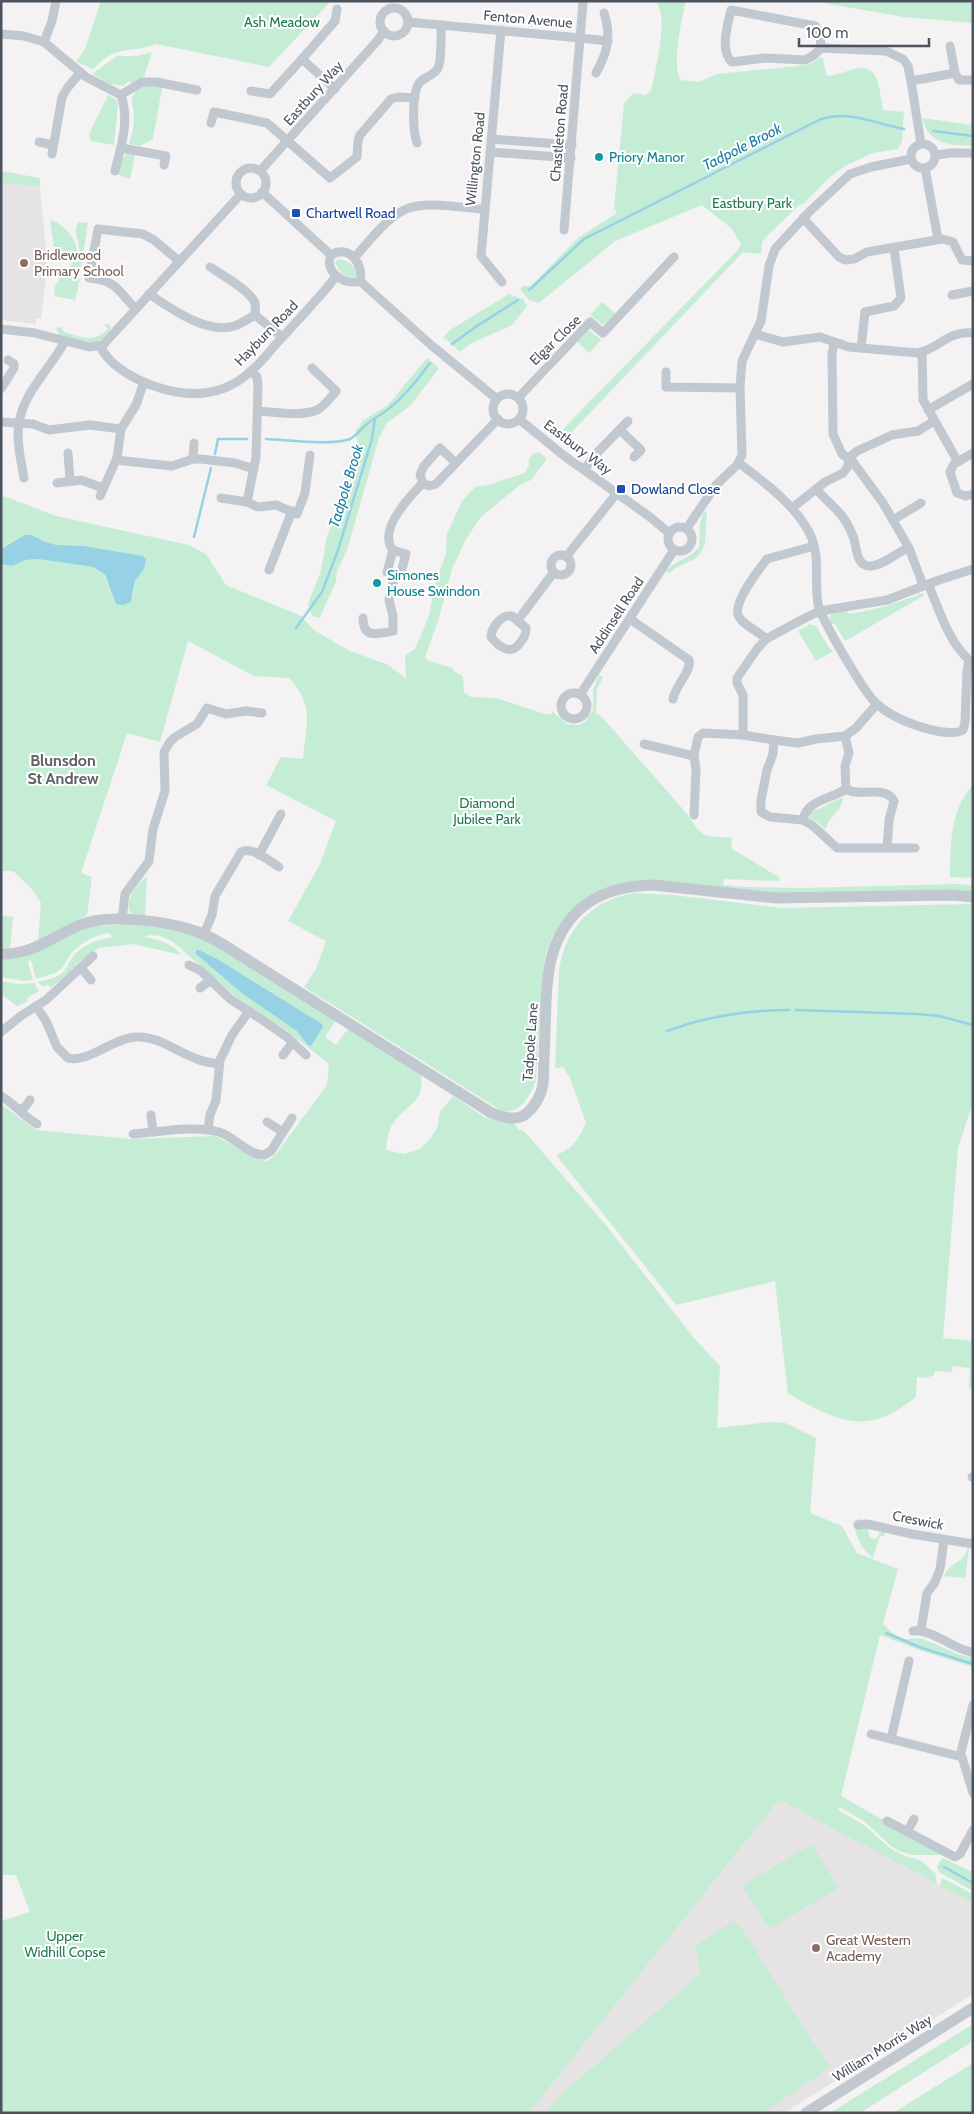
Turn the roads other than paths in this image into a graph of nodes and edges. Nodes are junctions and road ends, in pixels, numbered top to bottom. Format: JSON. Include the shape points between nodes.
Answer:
{"nodes":[{"id":1,"x":56,"y":1,"type":"edge"},
{"id":2,"x":583,"y":3,"type":"dead end"},
{"id":3,"x":395,"y":5,"type":"edge"},
{"id":4,"x":337,"y":9,"type":"dead end"},
{"id":5,"x":604,"y":13,"type":"dead end"},
{"id":6,"x":408,"y":22,"type":"junction"},
{"id":7,"x":441,"y":25,"type":"junction"},
{"id":8,"x":501,"y":30,"type":"junction"},
{"id":9,"x":384,"y":31,"type":"junction"},
{"id":10,"x":1,"y":34,"type":"edge"},
{"id":11,"x":580,"y":38,"type":"junction"},
{"id":12,"x":608,"y":41,"type":"junction"},
{"id":13,"x":44,"y":42,"type":"junction"},
{"id":14,"x":950,"y":46,"type":"dead end"},
{"id":15,"x":822,"y":48,"type":"junction"},
{"id":16,"x":302,"y":59,"type":"junction"},
{"id":17,"x":80,"y":73,"type":"junction"},
{"id":18,"x":596,"y":73,"type":"dead end"},
{"id":19,"x":954,"y":73,"type":"junction"},
{"id":20,"x":973,"y":80,"type":"edge"},
{"id":21,"x":911,"y":81,"type":"junction"},
{"id":22,"x":335,"y":89,"type":"junction"},
{"id":23,"x":197,"y":90,"type":"dead end"},
{"id":24,"x":251,"y":91,"type":"dead end"},
{"id":25,"x":121,"y":95,"type":"junction"},
{"id":26,"x":415,"y":98,"type":"junction"},
{"id":27,"x":211,"y":123,"type":"dead end"},
{"id":28,"x":491,"y":139,"type":"junction"},
{"id":29,"x":288,"y":141,"type":"junction"},
{"id":30,"x":39,"y":142,"type":"dead end"},
{"id":31,"x":417,"y":143,"type":"dead end"},
{"id":32,"x":920,"y":144,"type":"junction"},
{"id":33,"x":572,"y":145,"type":"junction"},
{"id":34,"x":121,"y":148,"type":"junction"},
{"id":35,"x":490,"y":152,"type":"junction"},
{"id":36,"x":973,"y":153,"type":"edge"},
{"id":37,"x":936,"y":155,"type":"junction"},
{"id":38,"x":571,"y":158,"type":"junction"},
{"id":39,"x":911,"y":159,"type":"junction"},
{"id":40,"x":164,"y":166,"type":"dead end"},
{"id":41,"x":925,"y":168,"type":"junction"},
{"id":42,"x":115,"y":171,"type":"dead end"},
{"id":43,"x":260,"y":171,"type":"junction"},
{"id":44,"x":262,"y":192,"type":"junction"},
{"id":45,"x":241,"y":194,"type":"junction"},
{"id":46,"x":483,"y":209,"type":"junction"},
{"id":47,"x":803,"y":218,"type":"junction"},
{"id":48,"x":564,"y":230,"type":"dead end"},
{"id":49,"x":938,"y":239,"type":"junction"},
{"id":50,"x":894,"y":248,"type":"junction"},
{"id":51,"x":331,"y":254,"type":"junction"},
{"id":52,"x":354,"y":258,"type":"junction"},
{"id":53,"x":674,"y":258,"type":"dead end"},
{"id":54,"x":179,"y":261,"type":"junction"},
{"id":55,"x":973,"y":261,"type":"edge"},
{"id":56,"x":210,"y":267,"type":"dead end"},
{"id":57,"x":336,"y":276,"type":"junction"},
{"id":58,"x":360,"y":281,"type":"junction"},
{"id":59,"x":502,"y":282,"type":"dead end"},
{"id":60,"x":973,"y":291,"type":"edge"},
{"id":61,"x":149,"y":294,"type":"junction"},
{"id":62,"x":952,"y":295,"type":"dead end"},
{"id":63,"x":136,"y":308,"type":"junction"},
{"id":64,"x":255,"y":315,"type":"junction"},
{"id":65,"x":1,"y":329,"type":"edge"},
{"id":66,"x":973,"y":333,"type":"edge"},
{"id":67,"x":755,"y":334,"type":"junction"},
{"id":68,"x":282,"y":337,"type":"junction"},
{"id":69,"x":65,"y":341,"type":"junction"},
{"id":70,"x":834,"y":343,"type":"junction"},
{"id":71,"x":100,"y":346,"type":"junction"},
{"id":72,"x":862,"y":348,"type":"junction"},
{"id":73,"x":922,"y":352,"type":"junction"},
{"id":74,"x":8,"y":360,"type":"dead end"},
{"id":75,"x":312,"y":368,"type":"dead end"},
{"id":76,"x":251,"y":371,"type":"junction"},
{"id":77,"x":666,"y":372,"type":"dead end"},
{"id":78,"x":144,"y":382,"type":"junction"},
{"id":79,"x":973,"y":384,"type":"edge"},
{"id":80,"x":740,"y":388,"type":"junction"},
{"id":81,"x":1,"y":390,"type":"edge"},
{"id":82,"x":518,"y":398,"type":"junction"},
{"id":83,"x":497,"y":399,"type":"junction"},
{"id":84,"x":928,"y":410,"type":"junction"},
{"id":85,"x":258,"y":411,"type":"junction"},
{"id":86,"x":519,"y":418,"type":"junction"},
{"id":87,"x":498,"y":419,"type":"junction"},
{"id":88,"x":628,"y":421,"type":"dead end"},
{"id":89,"x":934,"y":421,"type":"junction"},
{"id":90,"x":1,"y":422,"type":"edge"},
{"id":91,"x":19,"y":423,"type":"junction"},
{"id":92,"x":121,"y":429,"type":"junction"},
{"id":93,"x":620,"y":430,"type":"junction"},
{"id":94,"x":194,"y":443,"type":"dead end"},
{"id":95,"x":68,"y":452,"type":"dead end"},
{"id":96,"x":973,"y":453,"type":"edge"},
{"id":97,"x":310,"y":456,"type":"dead end"},
{"id":98,"x":634,"y":457,"type":"dead end"},
{"id":99,"x":193,"y":459,"type":"junction"},
{"id":100,"x":850,"y":459,"type":"junction"},
{"id":101,"x":116,"y":460,"type":"junction"},
{"id":102,"x":958,"y":462,"type":"junction"},
{"id":103,"x":456,"y":463,"type":"junction"},
{"id":104,"x":739,"y":463,"type":"junction"},
{"id":105,"x":254,"y":469,"type":"junction"},
{"id":106,"x":584,"y":470,"type":"junction"},
{"id":107,"x":24,"y":478,"type":"dead end"},
{"id":108,"x":70,"y":480,"type":"junction"},
{"id":109,"x":57,"y":483,"type":"dead end"},
{"id":110,"x":423,"y":483,"type":"junction"},
{"id":111,"x":816,"y":489,"type":"junction"},
{"id":112,"x":617,"y":493,"type":"junction"},
{"id":113,"x":973,"y":494,"type":"edge"},
{"id":114,"x":221,"y":498,"type":"dead end"},
{"id":115,"x":247,"y":502,"type":"junction"},
{"id":116,"x":921,"y":503,"type":"dead end"},
{"id":117,"x":792,"y":508,"type":"junction"},
{"id":118,"x":292,"y":511,"type":"junction"},
{"id":119,"x":893,"y":520,"type":"junction"},
{"id":120,"x":687,"y":528,"type":"junction"},
{"id":121,"x":669,"y":533,"type":"junction"},
{"id":122,"x":814,"y":546,"type":"junction"},
{"id":123,"x":909,"y":548,"type":"junction"},
{"id":124,"x":393,"y":550,"type":"junction"},
{"id":125,"x":674,"y":550,"type":"junction"},
{"id":126,"x":566,"y":557,"type":"junction"},
{"id":127,"x":973,"y":569,"type":"edge"},
{"id":128,"x":269,"y":570,"type":"dead end"},
{"id":129,"x":554,"y":572,"type":"junction"},
{"id":130,"x":396,"y":574,"type":"junction"},
{"id":131,"x":925,"y":585,"type":"junction"},
{"id":132,"x":820,"y":611,"type":"junction"},
{"id":133,"x":364,"y":618,"type":"dead end"},
{"id":134,"x":630,"y":619,"type":"junction"},
{"id":135,"x":518,"y":620,"type":"dead end"},
{"id":136,"x":766,"y":638,"type":"junction"},
{"id":137,"x":971,"y":660,"type":"edge"},
{"id":138,"x":580,"y":695,"type":"dead end"},
{"id":139,"x":673,"y":699,"type":"dead end"},
{"id":140,"x":877,"y":704,"type":"junction"},
{"id":141,"x":262,"y":713,"type":"dead end"},
{"id":142,"x":744,"y":735,"type":"junction"},
{"id":143,"x":845,"y":736,"type":"junction"},
{"id":144,"x":774,"y":740,"type":"junction"},
{"id":145,"x":644,"y":744,"type":"dead end"},
{"id":146,"x":694,"y":756,"type":"junction"},
{"id":147,"x":846,"y":789,"type":"junction"},
{"id":148,"x":281,"y":814,"type":"dead end"},
{"id":149,"x":694,"y":815,"type":"dead end"},
{"id":150,"x":803,"y":820,"type":"junction"},
{"id":151,"x":887,"y":848,"type":"junction"},
{"id":152,"x":915,"y":848,"type":"dead end"},
{"id":153,"x":259,"y":855,"type":"junction"},
{"id":154,"x":279,"y":867,"type":"dead end"},
{"id":155,"x":973,"y":897,"type":"edge"},
{"id":156,"x":122,"y":920,"type":"junction"},
{"id":157,"x":204,"y":934,"type":"junction"},
{"id":158,"x":1,"y":954,"type":"edge"},
{"id":159,"x":93,"y":956,"type":"dead end"},
{"id":160,"x":189,"y":965,"type":"dead end"},
{"id":161,"x":80,"y":968,"type":"junction"},
{"id":162,"x":91,"y":980,"type":"dead end"},
{"id":163,"x":211,"y":980,"type":"junction"},
{"id":164,"x":200,"y":988,"type":"dead end"},
{"id":165,"x":36,"y":1006,"type":"junction"},
{"id":166,"x":249,"y":1011,"type":"junction"},
{"id":167,"x":1,"y":1032,"type":"edge"},
{"id":168,"x":293,"y":1042,"type":"junction"},
{"id":169,"x":283,"y":1055,"type":"dead end"},
{"id":170,"x":306,"y":1055,"type":"dead end"},
{"id":171,"x":219,"y":1064,"type":"junction"},
{"id":172,"x":1,"y":1096,"type":"edge"},
{"id":173,"x":30,"y":1100,"type":"dead end"},
{"id":174,"x":20,"y":1109,"type":"junction"},
{"id":175,"x":151,"y":1115,"type":"dead end"},
{"id":176,"x":292,"y":1118,"type":"dead end"},
{"id":177,"x":267,"y":1122,"type":"dead end"},
{"id":178,"x":37,"y":1124,"type":"dead end"},
{"id":179,"x":208,"y":1130,"type":"junction"},
{"id":180,"x":153,"y":1132,"type":"junction"},
{"id":181,"x":283,"y":1132,"type":"junction"},
{"id":182,"x":132,"y":1134,"type":"dead end"},
{"id":183,"x":858,"y":1525,"type":"dead end"},
{"id":184,"x":944,"y":1540,"type":"junction"},
{"id":185,"x":973,"y":1544,"type":"edge"},
{"id":186,"x":971,"y":1652,"type":"dead end"},
{"id":187,"x":909,"y":1662,"type":"dead end"},
{"id":188,"x":973,"y":1705,"type":"edge"},
{"id":189,"x":871,"y":1734,"type":"dead end"},
{"id":190,"x":891,"y":1739,"type":"junction"},
{"id":191,"x":960,"y":1756,"type":"junction"},
{"id":192,"x":973,"y":1793,"type":"edge"},
{"id":193,"x":914,"y":1819,"type":"dead end"},
{"id":194,"x":887,"y":1820,"type":"dead end"},
{"id":195,"x":973,"y":1830,"type":"edge"},
{"id":196,"x":907,"y":1832,"type":"junction"},
{"id":197,"x":973,"y":2008,"type":"edge"},
{"id":198,"x":806,"y":2113,"type":"edge"}],
"edges":[{"from":1,"to":13,"type":"street"},
{"from":2,"to":11,"type":"street","name":"Fenton Avenue"},
{"from":3,"to":6,"type":"street","name":"Eastbury Way"},
{"from":3,"to":9,"type":"street","name":"Eastbury Way","via":[[383,14],[380,23]]},
{"from":4,"to":16,"type":"street","via":[[335,21]]},
{"from":5,"to":12,"type":"street"},
{"from":6,"to":7,"type":"street","name":"Fenton Avenue"},
{"from":6,"to":9,"type":"street","via":[[400,35],[392,36]]},
{"from":7,"to":8,"type":"street","name":"Fenton Avenue"},
{"from":7,"to":26,"type":"street","via":[[438,67],[418,84]]},
{"from":8,"to":11,"type":"street","name":"Fenton Avenue"},
{"from":8,"to":28,"type":"street","name":"Willington Road"},
{"from":9,"to":22,"type":"street","name":"Eastbury Way"},
{"from":10,"to":13,"type":"street"},
{"from":11,"to":12,"type":"street"},
{"from":11,"to":33,"type":"street","name":"Chastleton Road"},
{"from":12,"to":18,"type":"street","via":[[606,54]]},
{"from":13,"to":17,"type":"street"},
{"from":14,"to":19,"type":"street"},
{"from":15,"to":15,"type":"street","via":[[805,60],[765,58],[732,62],[726,50],[731,10],[815,26],[820,32]]},
{"from":15,"to":21,"type":"street","via":[[891,52],[905,61]]},
{"from":16,"to":22,"type":"street"},
{"from":16,"to":24,"type":"street","via":[[270,94]]},
{"from":17,"to":25,"type":"street"},
{"from":17,"to":30,"type":"street","via":[[62,97],[52,149]]},
{"from":19,"to":20,"type":"street","via":[[959,80]]},
{"from":19,"to":21,"type":"street"},
{"from":21,"to":32,"type":"street"},
{"from":22,"to":29,"type":"street","name":"Eastbury Way"},
{"from":23,"to":25,"type":"street","via":[[148,81],[137,83]]},
{"from":25,"to":34,"type":"street","via":[[126,118]]},
{"from":26,"to":29,"type":"street","via":[[391,99],[360,135],[357,157],[330,178]]},
{"from":26,"to":31,"type":"street"},
{"from":27,"to":29,"type":"street","via":[[214,112],[260,120]]},
{"from":28,"to":33,"type":"street"},
{"from":28,"to":35,"type":"street","name":"Willington Road"},
{"from":29,"to":43,"type":"street","name":"Eastbury Way"},
{"from":32,"to":37,"type":"street","via":[[930,146]]},
{"from":32,"to":39,"type":"street","via":[[914,148]]},
{"from":33,"to":38,"type":"street","name":"Chastleton Road"},
{"from":34,"to":40,"type":"street","via":[[166,156]]},
{"from":34,"to":42,"type":"street"},
{"from":35,"to":38,"type":"street"},
{"from":35,"to":46,"type":"street","name":"Willington Road"},
{"from":36,"to":37,"type":"street"},
{"from":37,"to":41,"type":"street","via":[[932,165]]},
{"from":38,"to":48,"type":"street","name":"Chastleton Road"},
{"from":39,"to":41,"type":"street","via":[[917,166]]},
{"from":39,"to":47,"type":"street","via":[[855,172]]},
{"from":41,"to":49,"type":"street"},
{"from":43,"to":44,"type":"street","via":[[266,180]]},
{"from":43,"to":45,"type":"street","via":[[248,168],[240,172],[236,181]]},
{"from":44,"to":45,"type":"street","via":[[250,198]]},
{"from":44,"to":51,"type":"street"},
{"from":45,"to":54,"type":"street"},
{"from":46,"to":52,"type":"street","via":[[408,208],[391,219]]},
{"from":46,"to":59,"type":"street","name":"Willington Road","via":[[481,258]]},
{"from":47,"to":50,"type":"street","via":[[842,259],[851,260],[867,252]]},
{"from":47,"to":67,"type":"street","via":[[772,254],[762,315]]},
{"from":49,"to":50,"type":"street"},
{"from":49,"to":55,"type":"street","via":[[953,242],[960,258]]},
{"from":50,"to":72,"type":"street","via":[[901,298],[894,306],[865,312]]},
{"from":51,"to":52,"type":"street","via":[[345,252]]},
{"from":51,"to":57,"type":"street","via":[[330,264]]},
{"from":52,"to":58,"type":"street","via":[[361,268]]},
{"from":53,"to":82,"type":"street","name":"Elgar Close","via":[[603,333],[590,322]]},
{"from":54,"to":61,"type":"street"},
{"from":54,"to":63,"type":"street","via":[[143,234],[98,229],[90,278],[115,285]]},
{"from":56,"to":64,"type":"street","via":[[252,299]]},
{"from":57,"to":58,"type":"street","via":[[347,282]]},
{"from":57,"to":68,"type":"street","name":"Hayburn Road"},
{"from":58,"to":83,"type":"street"},
{"from":60,"to":62,"type":"street"},
{"from":61,"to":63,"type":"street"},
{"from":61,"to":64,"type":"street","via":[[183,317],[210,325],[235,326]]},
{"from":63,"to":71,"type":"street"},
{"from":64,"to":68,"type":"street"},
{"from":65,"to":69,"type":"street"},
{"from":66,"to":73,"type":"street","via":[[955,334]]},
{"from":67,"to":70,"type":"street","via":[[783,342],[820,337]]},
{"from":67,"to":80,"type":"street","via":[[742,361]]},
{"from":68,"to":76,"type":"street","name":"Hayburn Road"},
{"from":69,"to":71,"type":"street","via":[[89,347]]},
{"from":69,"to":91,"type":"street","via":[[31,392]]},
{"from":70,"to":72,"type":"street"},
{"from":70,"to":100,"type":"street","via":[[831,429],[840,451]]},
{"from":71,"to":78,"type":"street","name":"Hayburn Road","via":[[114,364]]},
{"from":72,"to":73,"type":"street"},
{"from":73,"to":84,"type":"street","via":[[922,397]]},
{"from":74,"to":81,"type":"street","via":[[14,368]]},
{"from":75,"to":85,"type":"street","via":[[336,391],[322,407],[302,412]]},
{"from":76,"to":78,"type":"street","name":"Hayburn Road","via":[[228,385],[198,394],[179,394]]},
{"from":76,"to":85,"type":"street","via":[[258,381]]},
{"from":77,"to":80,"type":"street","via":[[666,387]]},
{"from":78,"to":92,"type":"street"},
{"from":79,"to":84,"type":"street"},
{"from":80,"to":104,"type":"street","via":[[743,448]]},
{"from":82,"to":83,"type":"street","via":[[508,394]]},
{"from":82,"to":86,"type":"street","via":[[523,407]]},
{"from":83,"to":87,"type":"street","via":[[493,410]]},
{"from":84,"to":89,"type":"street"},
{"from":85,"to":105,"type":"street"},
{"from":86,"to":87,"type":"street","via":[[509,423]]},
{"from":86,"to":106,"type":"street","name":"Eastbury Way"},
{"from":87,"to":103,"type":"street"},
{"from":88,"to":93,"type":"street"},
{"from":89,"to":100,"type":"street","via":[[918,431],[897,434],[872,444],[857,451]]},
{"from":89,"to":102,"type":"street"},
{"from":90,"to":91,"type":"street"},
{"from":91,"to":92,"type":"street","via":[[49,430],[90,425]]},
{"from":91,"to":107,"type":"street"},
{"from":92,"to":101,"type":"street"},
{"from":93,"to":98,"type":"street","via":[[641,450]]},
{"from":93,"to":106,"type":"street"},
{"from":94,"to":99,"type":"street"},
{"from":95,"to":108,"type":"street"},
{"from":96,"to":102,"type":"street"},
{"from":97,"to":118,"type":"street","via":[[305,493],[297,514]]},
{"from":99,"to":101,"type":"street","via":[[172,466]]},
{"from":99,"to":105,"type":"street","via":[[235,463]]},
{"from":100,"to":111,"type":"street","via":[[845,471]]},
{"from":100,"to":119,"type":"street"},
{"from":101,"to":108,"type":"street","via":[[102,492],[86,481]]},
{"from":102,"to":113,"type":"street","via":[[950,472],[955,490],[963,496]]},
{"from":103,"to":110,"type":"street","via":[[436,484],[429,486]]},
{"from":103,"to":110,"type":"street","via":[[440,448],[421,470]]},
{"from":104,"to":117,"type":"street"},
{"from":104,"to":120,"type":"street","via":[[716,485]]},
{"from":105,"to":115,"type":"street"},
{"from":106,"to":112,"type":"street","name":"Eastbury Way"},
{"from":108,"to":109,"type":"street"},
{"from":110,"to":124,"type":"street","via":[[396,515],[389,541]]},
{"from":111,"to":117,"type":"street"},
{"from":111,"to":123,"type":"street","via":[[845,518],[856,552],[865,565],[877,565]]},
{"from":112,"to":121,"type":"street","name":"Eastbury Way"},
{"from":112,"to":126,"type":"street"},
{"from":114,"to":115,"type":"street"},
{"from":115,"to":118,"type":"street","via":[[256,507],[272,505]]},
{"from":116,"to":119,"type":"street"},
{"from":117,"to":122,"type":"street"},
{"from":118,"to":128,"type":"street"},
{"from":119,"to":123,"type":"street"},
{"from":120,"to":121,"type":"street","via":[[675,528]]},
{"from":120,"to":125,"type":"street","via":[[692,534],[691,545],[685,550]]},
{"from":121,"to":125,"type":"street","via":[[668,541]]},
{"from":122,"to":132,"type":"street"},
{"from":122,"to":136,"type":"street","via":[[767,559],[738,602],[739,617]]},
{"from":123,"to":131,"type":"street"},
{"from":124,"to":130,"type":"street","via":[[386,572]]},
{"from":124,"to":130,"type":"street","via":[[406,554],[400,576]]},
{"from":125,"to":134,"type":"street","name":"Addinsell Road"},
{"from":126,"to":129,"type":"street","via":[[558,556],[552,560]]},
{"from":126,"to":129,"type":"street","via":[[570,562],[568,572],[561,575]]},
{"from":127,"to":131,"type":"street"},
{"from":129,"to":135,"type":"street"},
{"from":130,"to":133,"type":"street","via":[[389,600],[393,631],[366,632]]},
{"from":131,"to":132,"type":"street","via":[[876,603]]},
{"from":131,"to":137,"type":"street","via":[[962,654]]},
{"from":132,"to":136,"type":"street"},
{"from":132,"to":140,"type":"street"},
{"from":134,"to":138,"type":"street","name":"Addinsell Road"},
{"from":134,"to":139,"type":"street","via":[[690,661]]},
{"from":136,"to":142,"type":"street","via":[[737,678],[743,695]]},
{"from":137,"to":140,"type":"street","via":[[967,671],[965,722],[961,731],[916,726]]},
{"from":140,"to":143,"type":"street"},
{"from":141,"to":156,"type":"street","via":[[226,714],[207,708],[197,724],[168,744],[163,756],[166,786],[154,824],[150,857],[125,894]]},
{"from":142,"to":144,"type":"street"},
{"from":142,"to":146,"type":"street","via":[[703,733],[698,737]]},
{"from":143,"to":144,"type":"street","via":[[798,743]]},
{"from":143,"to":147,"type":"street","via":[[849,753],[845,766]]},
{"from":144,"to":150,"type":"street","via":[[761,812],[770,817]]},
{"from":145,"to":146,"type":"street"},
{"from":146,"to":149,"type":"street"},
{"from":147,"to":150,"type":"street","via":[[813,804]]},
{"from":147,"to":151,"type":"street","via":[[889,794],[893,799]]},
{"from":148,"to":153,"type":"street"},
{"from":150,"to":151,"type":"street","via":[[837,848]]},
{"from":151,"to":152,"type":"street"},
{"from":153,"to":154,"type":"street"},
{"from":153,"to":157,"type":"street","via":[[244,850],[237,857],[215,896]]},
{"from":155,"to":157,"type":"street","name":"Tadpole Lane","via":[[776,898],[636,885],[593,898],[564,928],[557,943],[550,968],[541,1091],[530,1110],[512,1118],[490,1112]]},
{"from":156,"to":157,"type":"street","name":"Tadpole Lane","via":[[161,924]]},
{"from":156,"to":158,"type":"street","name":"Tadpole Lane","via":[[80,925],[33,950]]},
{"from":159,"to":161,"type":"street"},
{"from":160,"to":163,"type":"street"},
{"from":161,"to":162,"type":"street"},
{"from":161,"to":165,"type":"street"},
{"from":163,"to":164,"type":"street"},
{"from":163,"to":166,"type":"street","via":[[230,999]]},
{"from":165,"to":167,"type":"street"},
{"from":165,"to":171,"type":"street","via":[[57,1047],[68,1058],[81,1058],[114,1042],[139,1037],[154,1039],[196,1059]]},
{"from":166,"to":168,"type":"street"},
{"from":166,"to":171,"type":"street","via":[[227,1042]]},
{"from":168,"to":169,"type":"street"},
{"from":168,"to":170,"type":"street"},
{"from":171,"to":179,"type":"street","via":[[216,1100]]},
{"from":172,"to":174,"type":"street"},
{"from":173,"to":174,"type":"street"},
{"from":174,"to":178,"type":"street","via":[[24,1116]]},
{"from":175,"to":180,"type":"street"},
{"from":176,"to":181,"type":"street"},
{"from":177,"to":181,"type":"street"},
{"from":179,"to":180,"type":"street"},
{"from":179,"to":181,"type":"street","via":[[225,1134],[260,1155],[267,1154]]},
{"from":180,"to":182,"type":"street"},
{"from":183,"to":184,"type":"street","name":"Creswick","via":[[868,1524]]},
{"from":184,"to":185,"type":"street","name":"Creswick"},
{"from":184,"to":186,"type":"street","via":[[940,1569],[927,1593],[917,1631]]},
{"from":187,"to":190,"type":"street"},
{"from":188,"to":191,"type":"street"},
{"from":189,"to":190,"type":"street"},
{"from":190,"to":191,"type":"street"},
{"from":191,"to":192,"type":"street"},
{"from":193,"to":196,"type":"street"},
{"from":194,"to":196,"type":"street"},
{"from":195,"to":196,"type":"street","via":[[955,1857]]},
{"from":197,"to":198,"type":"street","name":"William Morris Way"}]}
